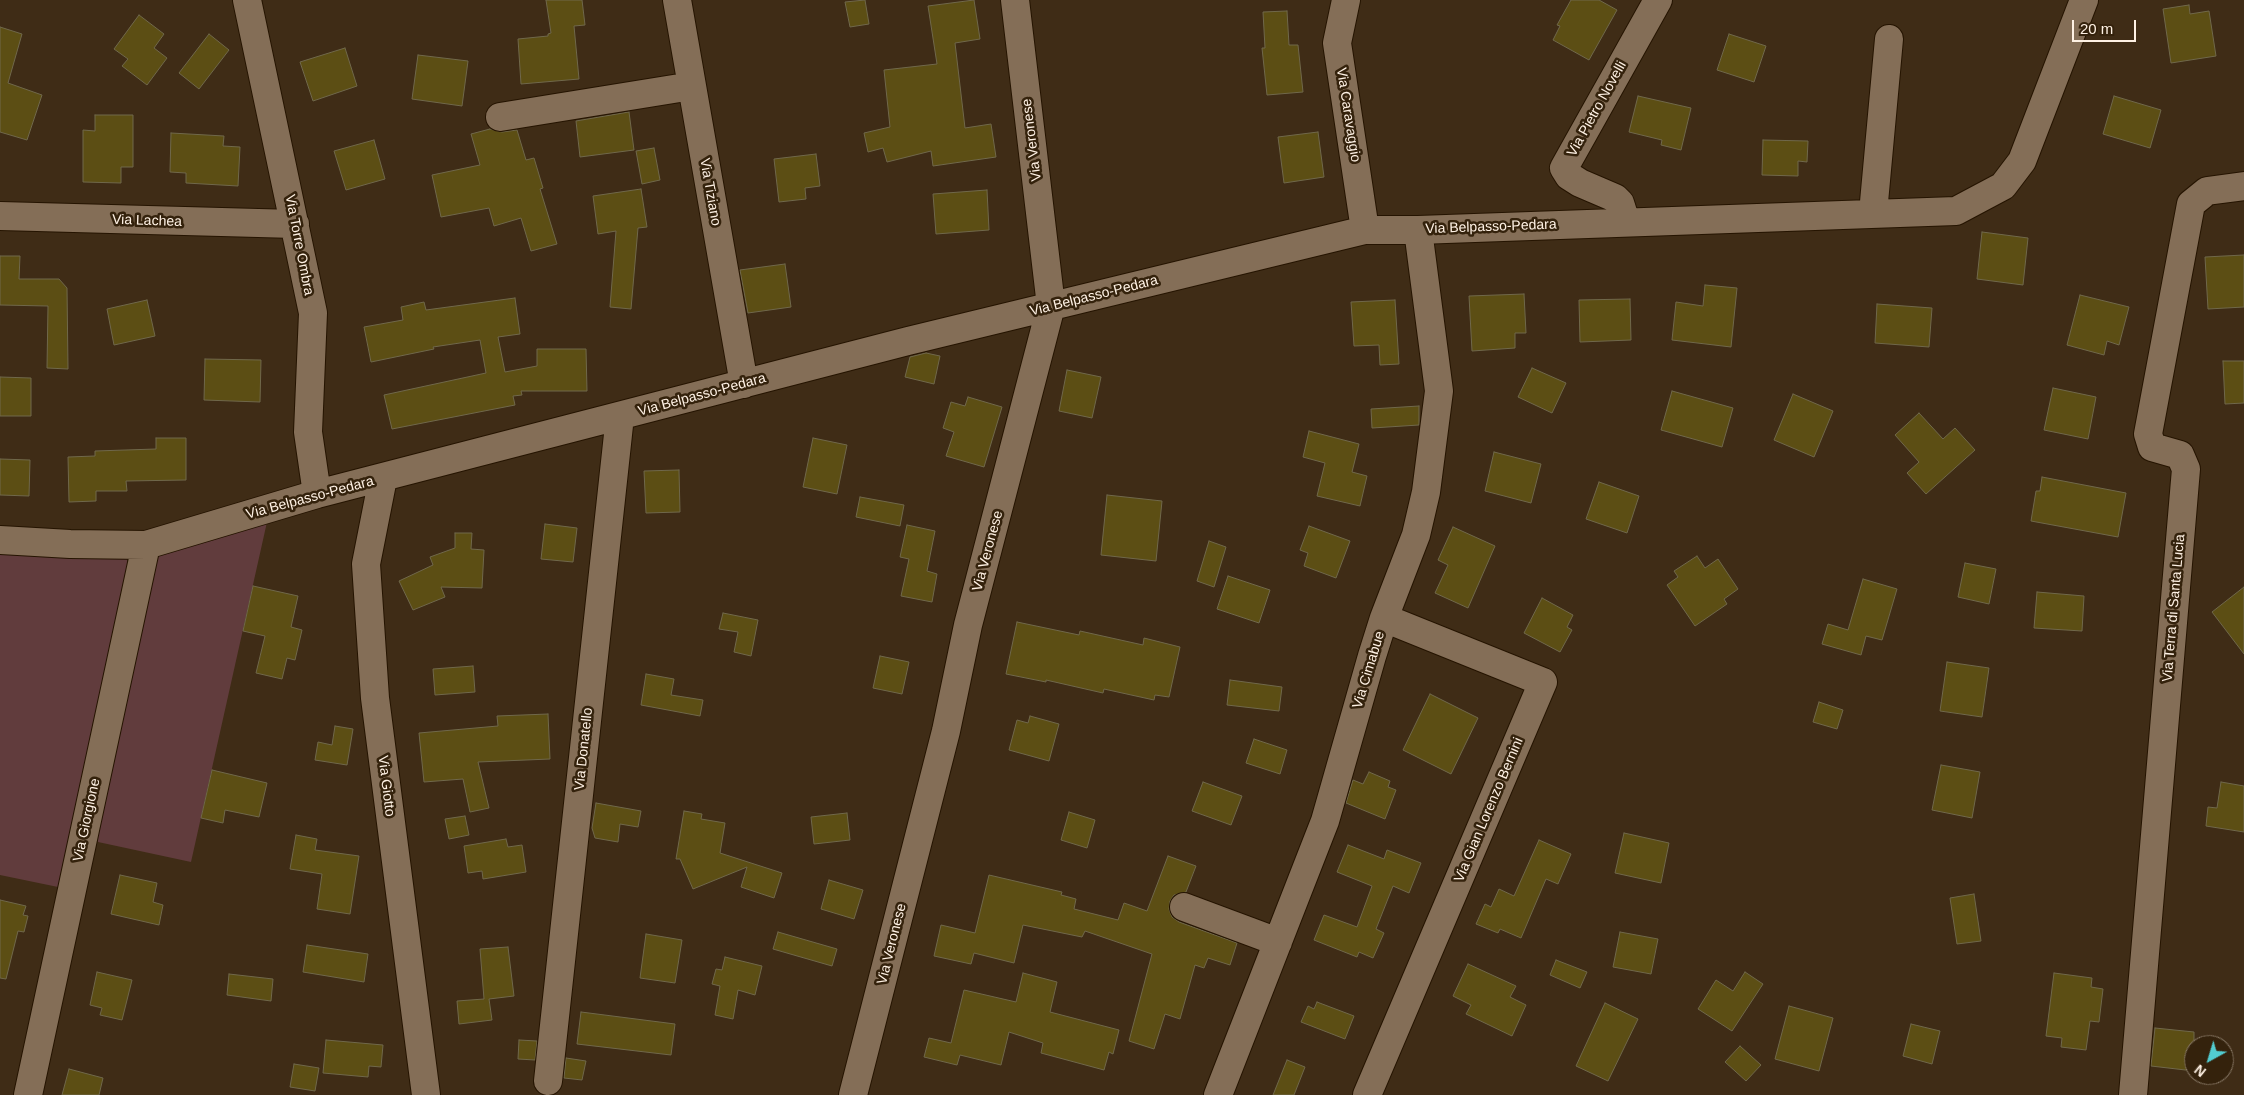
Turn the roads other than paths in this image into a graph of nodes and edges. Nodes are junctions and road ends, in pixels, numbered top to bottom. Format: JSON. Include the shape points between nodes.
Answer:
{"nodes":[{"id":1,"x":248,"y":0,"type":"edge"},
{"id":2,"x":677,"y":0,"type":"edge"},
{"id":3,"x":1015,"y":0,"type":"edge"},
{"id":4,"x":1346,"y":0,"type":"edge"},
{"id":5,"x":1658,"y":0,"type":"edge"},
{"id":6,"x":2084,"y":0,"type":"edge"},
{"id":7,"x":1888,"y":39,"type":"dead end"},
{"id":8,"x":692,"y":86,"type":"junction"},
{"id":9,"x":500,"y":117,"type":"dead end"},
{"id":10,"x":2244,"y":186,"type":"edge"},
{"id":11,"x":1873,"y":213,"type":"junction"},
{"id":12,"x":0,"y":216,"type":"edge"},
{"id":13,"x":1626,"y":222,"type":"junction"},
{"id":14,"x":295,"y":224,"type":"junction"},
{"id":15,"x":1365,"y":230,"type":"junction"},
{"id":16,"x":1418,"y":230,"type":"junction"},
{"id":17,"x":1051,"y":306,"type":"junction"},
{"id":18,"x":744,"y":384,"type":"junction"},
{"id":19,"x":620,"y":416,"type":"junction"},
{"id":20,"x":383,"y":478,"type":"junction"},
{"id":21,"x":317,"y":494,"type":"junction"},
{"id":22,"x":0,"y":540,"type":"edge"},
{"id":23,"x":146,"y":545,"type":"junction"},
{"id":24,"x":1384,"y":618,"type":"junction"},
{"id":25,"x":1184,"y":906,"type":"dead end"},
{"id":26,"x":1278,"y":942,"type":"junction"},
{"id":27,"x":548,"y":1081,"type":"dead end"},
{"id":28,"x":28,"y":1095,"type":"edge"},
{"id":29,"x":426,"y":1095,"type":"edge"},
{"id":30,"x":853,"y":1095,"type":"edge"},
{"id":31,"x":1218,"y":1095,"type":"edge"},
{"id":32,"x":1367,"y":1095,"type":"edge"},
{"id":33,"x":2133,"y":1095,"type":"edge"}],
"edges":[{"from":1,"to":14,"type":"street","name":"Via Torre Ombra"},
{"from":2,"to":8,"type":"street","name":"Via Tiziano"},
{"from":3,"to":17,"type":"street","name":"Via Veronese"},
{"from":4,"to":15,"type":"street","name":"Via Caravaggio","via":[[1338,43]]},
{"from":5,"to":13,"type":"street","name":"Via Pietro Novelli","via":[[1564,168],[1569,176],[1615,198]]},
{"from":6,"to":11,"type":"street","name":"Via Belpasso-Pedara","via":[[2022,161],[2003,186],[1956,211]]},
{"from":7,"to":11,"type":"street"},
{"from":8,"to":9,"type":"street"},
{"from":8,"to":18,"type":"street","name":"Via Tiziano"},
{"from":10,"to":33,"type":"street","name":"Via Terra di Santa Lucia","via":[[2207,191],[2191,204],[2148,434],[2152,447],[2180,455],[2186,469]]},
{"from":11,"to":13,"type":"street","name":"Via Belpasso-Pedara"},
{"from":12,"to":14,"type":"street","name":"Via Lachea"},
{"from":13,"to":16,"type":"street","name":"Via Belpasso-Pedara"},
{"from":14,"to":21,"type":"street","name":"Via Torre Ombra","via":[[313,313],[308,432]]},
{"from":15,"to":16,"type":"street","name":"Via Belpasso-Pedara"},
{"from":15,"to":17,"type":"street","name":"Via Belpasso-Pedara"},
{"from":16,"to":24,"type":"street","name":"Via Cimabue","via":[[1439,391],[1432,453],[1418,526]]},
{"from":17,"to":18,"type":"street","name":"Via Belpasso-Pedara"},
{"from":17,"to":30,"type":"street","name":"Via Veronese","via":[[968,625],[946,731]]},
{"from":18,"to":19,"type":"street","name":"Via Belpasso-Pedara"},
{"from":19,"to":20,"type":"street","name":"Via Belpasso-Pedara"},
{"from":19,"to":27,"type":"street","name":"Via Donatello"},
{"from":20,"to":21,"type":"street","name":"Via Belpasso-Pedara"},
{"from":20,"to":29,"type":"street","name":"Via Giotto","via":[[366,564],[374,698]]},
{"from":21,"to":23,"type":"street","name":"Via Belpasso-Pedara"},
{"from":22,"to":23,"type":"street","name":"Via Belpasso-Pedara"},
{"from":23,"to":28,"type":"street","name":"Via Giorgione"},
{"from":24,"to":26,"type":"street","name":"Via Cimabue","via":[[1325,821]]},
{"from":24,"to":32,"type":"street","name":"Via Gian Lorenzo Bernini","via":[[1544,682]]},
{"from":25,"to":26,"type":"street"},
{"from":26,"to":31,"type":"street","name":"Via Cimabue"}]}
